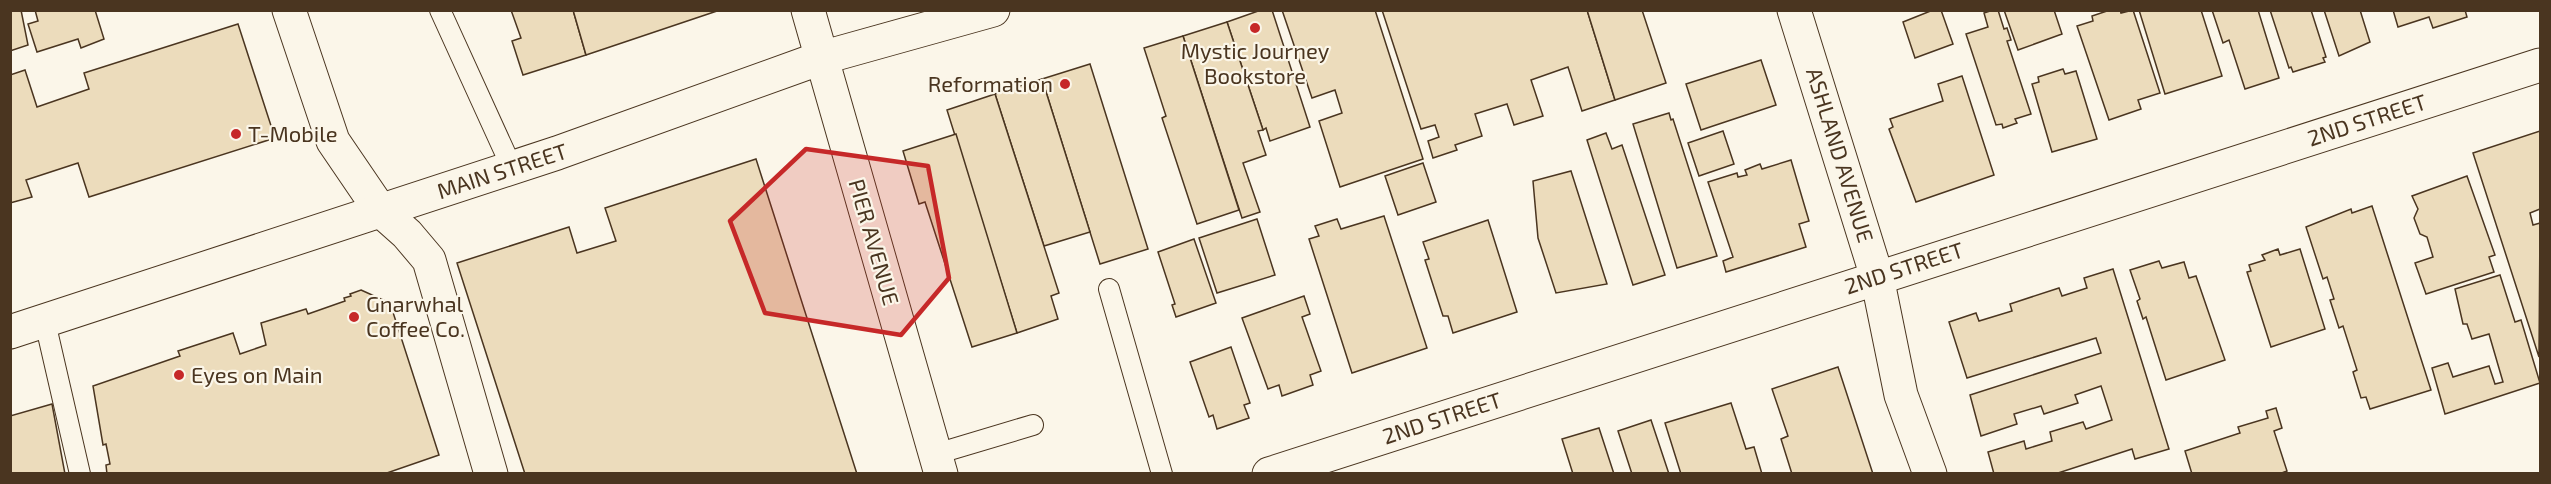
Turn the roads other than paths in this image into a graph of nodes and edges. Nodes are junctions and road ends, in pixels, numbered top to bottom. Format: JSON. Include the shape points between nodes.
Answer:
{"nodes":[{"id":1,"x":440,"y":10,"type":"edge"},
{"id":2,"x":808,"y":10,"type":"edge"},
{"id":3,"x":993,"y":10,"type":"edge"},
{"id":4,"x":1794,"y":10,"type":"edge"},
{"id":5,"x":295,"y":12,"type":"edge"},
{"id":6,"x":821,"y":58,"type":"junction"},
{"id":7,"x":2541,"y":65,"type":"edge"},
{"id":8,"x":512,"y":168,"type":"junction"},
{"id":9,"x":380,"y":210,"type":"junction"},
{"id":10,"x":1877,"y":277,"type":"junction"},
{"id":11,"x":1110,"y":289,"type":"dead end"},
{"id":12,"x":45,"y":322,"type":"junction"},
{"id":13,"x":10,"y":332,"type":"edge"},
{"id":14,"x":1033,"y":425,"type":"dead end"},
{"id":15,"x":938,"y":464,"type":"edge"},
{"id":16,"x":80,"y":474,"type":"edge"},
{"id":17,"x":491,"y":474,"type":"edge"},
{"id":18,"x":1162,"y":474,"type":"edge"},
{"id":19,"x":1269,"y":474,"type":"edge"},
{"id":20,"x":1930,"y":474,"type":"edge"}],
"edges":[{"from":1,"to":8,"type":"lane"},
{"from":2,"to":6,"type":"street","name":"PIER AVENUE"},
{"from":3,"to":6,"type":"street","name":"MAIN STREET"},
{"from":4,"to":10,"type":"street","name":"ASHLAND AVENUE"},
{"from":5,"to":9,"type":"street","via":[[333,141]]},
{"from":6,"to":8,"type":"street","name":"MAIN STREET"},
{"from":6,"to":15,"type":"street","name":"PIER AVENUE"},
{"from":7,"to":10,"type":"street","name":"2ND STREET"},
{"from":8,"to":9,"type":"street","name":"MAIN STREET"},
{"from":9,"to":12,"type":"street","name":"MAIN STREET"},
{"from":9,"to":17,"type":"street","via":[[429,260]]},
{"from":10,"to":19,"type":"street","name":"2ND STREET"},
{"from":10,"to":20,"type":"street","name":"ASHLAND AVENUE","via":[[1901,395]]},
{"from":11,"to":18,"type":"lane"},
{"from":12,"to":13,"type":"street","name":"MAIN STREET"},
{"from":12,"to":16,"type":"lane"},
{"from":14,"to":15,"type":"lane"}]}
